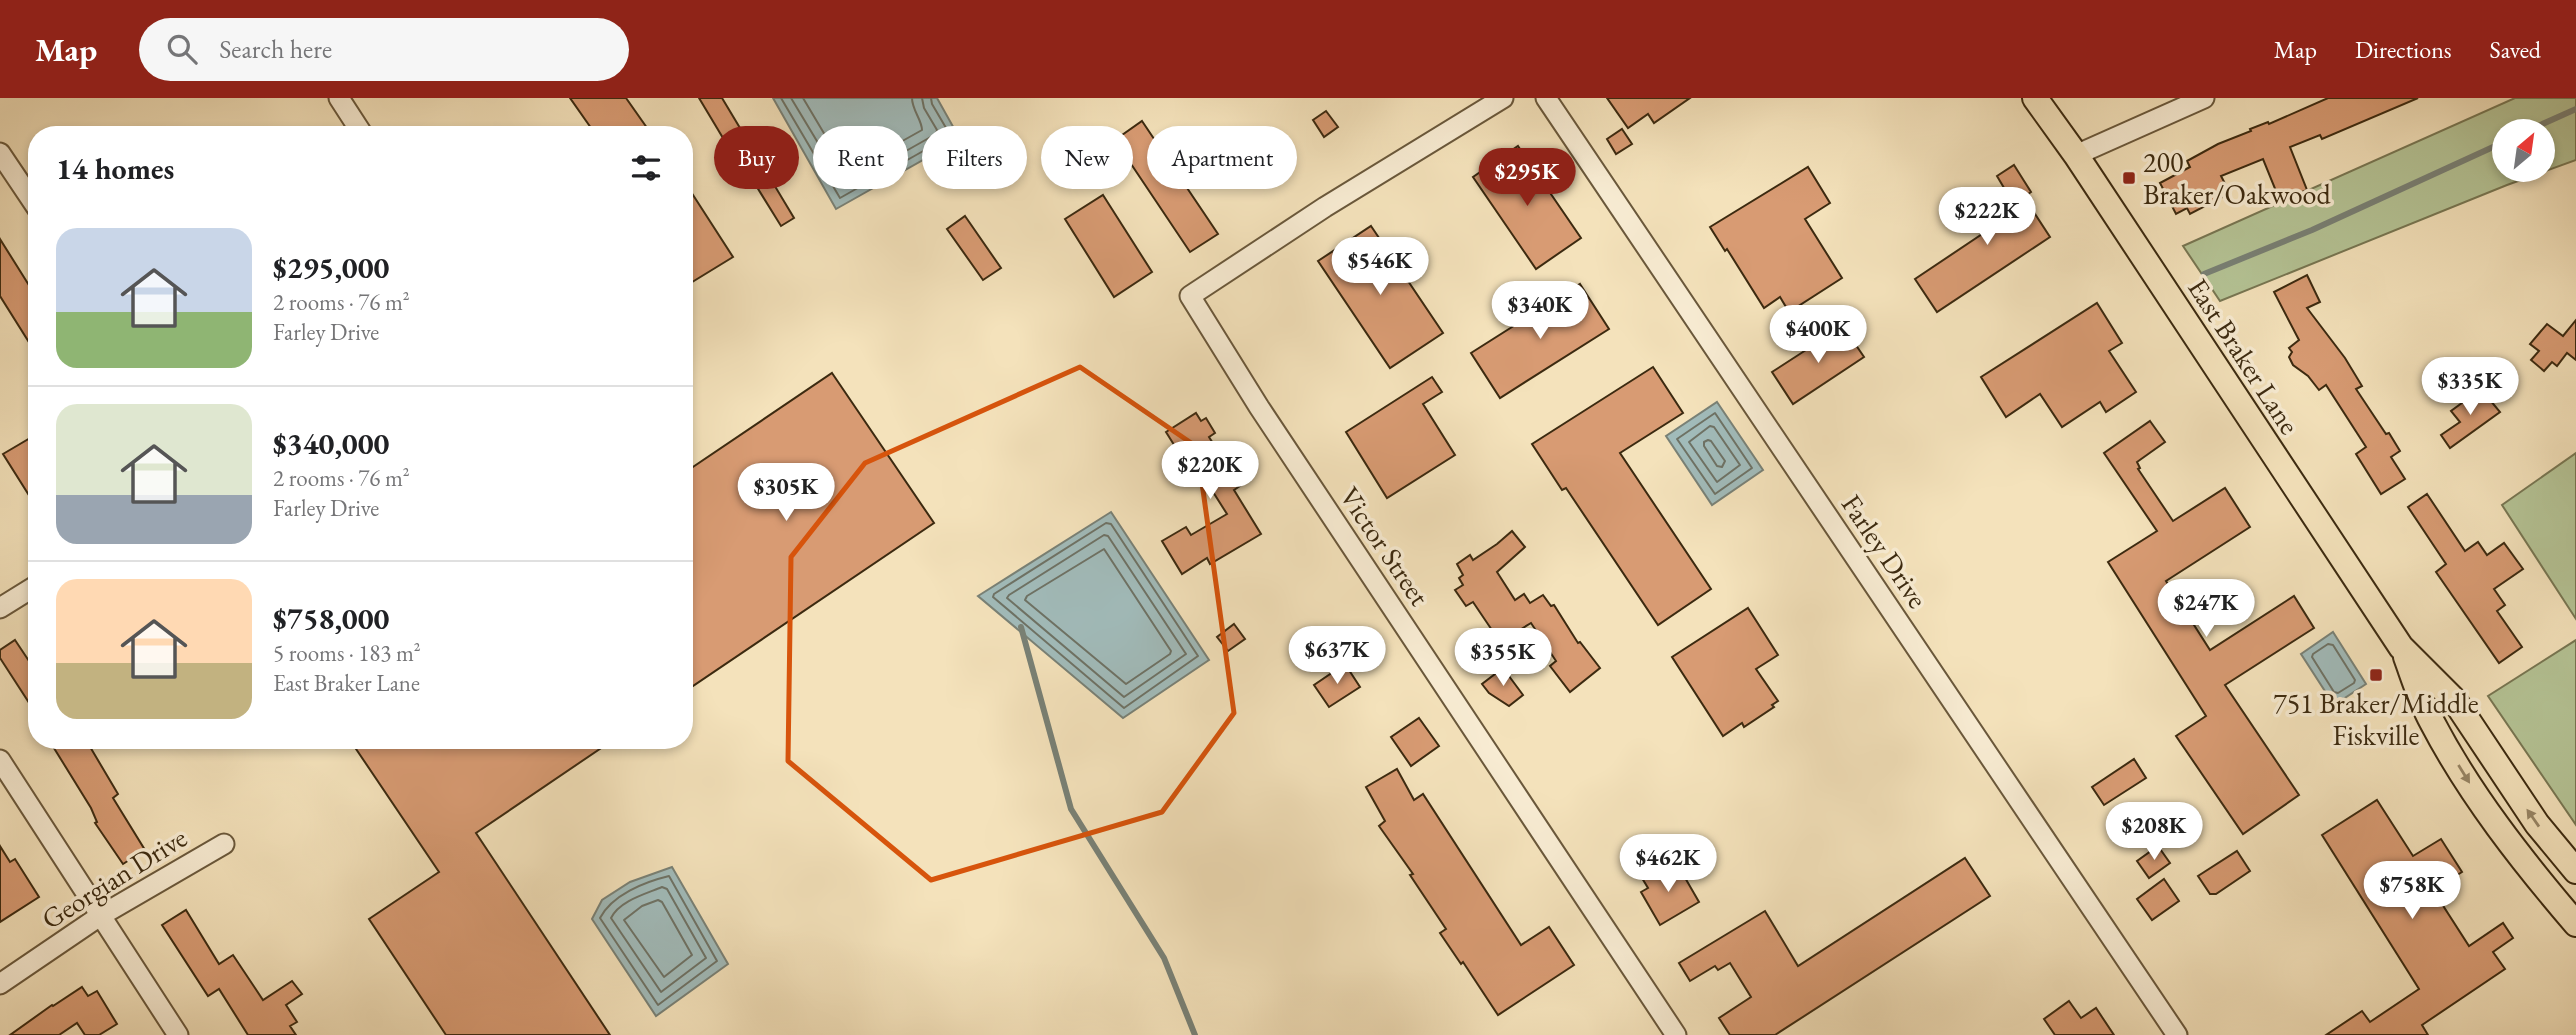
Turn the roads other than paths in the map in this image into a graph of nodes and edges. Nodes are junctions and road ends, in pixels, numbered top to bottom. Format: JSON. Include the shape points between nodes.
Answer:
{"nodes":[{"id":1,"x":339,"y":98,"type":"edge"},
{"id":2,"x":1503,"y":98,"type":"edge"},
{"id":3,"x":1546,"y":98,"type":"edge"},
{"id":4,"x":2035,"y":98,"type":"edge"},
{"id":5,"x":2204,"y":98,"type":"edge"},
{"id":6,"x":357,"y":126,"type":"edge"},
{"id":7,"x":0,"y":153,"type":"edge"},
{"id":8,"x":2076,"y":155,"type":"junction"},
{"id":9,"x":28,"y":195,"type":"edge"},
{"id":10,"x":28,"y":590,"type":"edge"},
{"id":11,"x":0,"y":608,"type":"edge"},
{"id":12,"x":2401,"y":647,"type":"junction"},
{"id":13,"x":0,"y":760,"type":"edge"},
{"id":14,"x":224,"y":844,"type":"dead end"},
{"id":15,"x":2576,"y":871,"type":"edge"},
{"id":16,"x":100,"y":916,"type":"junction"},
{"id":17,"x":2576,"y":924,"type":"edge"},
{"id":18,"x":0,"y":985,"type":"edge"},
{"id":19,"x":178,"y":1035,"type":"edge"},
{"id":20,"x":1676,"y":1035,"type":"edge"},
{"id":21,"x":2177,"y":1035,"type":"edge"}],
"edges":[{"from":1,"to":6,"type":"street"},
{"from":2,"to":20,"type":"street","name":"Victor Street","via":[[1190,296]]},
{"from":3,"to":21,"type":"street","name":"Farley Drive"},
{"from":4,"to":8,"type":"main road","name":"East Braker Lane"},
{"from":5,"to":8,"type":"street"},
{"from":7,"to":9,"type":"street"},
{"from":8,"to":12,"type":"main road","name":"East Braker Lane"},
{"from":10,"to":11,"type":"street"},
{"from":15,"to":12,"type":"main road","name":"East Braker Lane","one_way":true,"via":[[2537,824],[2455,701]]},
{"from":12,"to":17,"type":"main road","name":"East Braker Lane","one_way":true,"via":[[2432,722],[2470,784],[2526,865]]},
{"from":13,"to":16,"type":"street"},
{"from":14,"to":16,"type":"street","name":"Georgian Drive"},
{"from":16,"to":18,"type":"street","name":"Georgian Drive"},
{"from":16,"to":19,"type":"street"}]}
